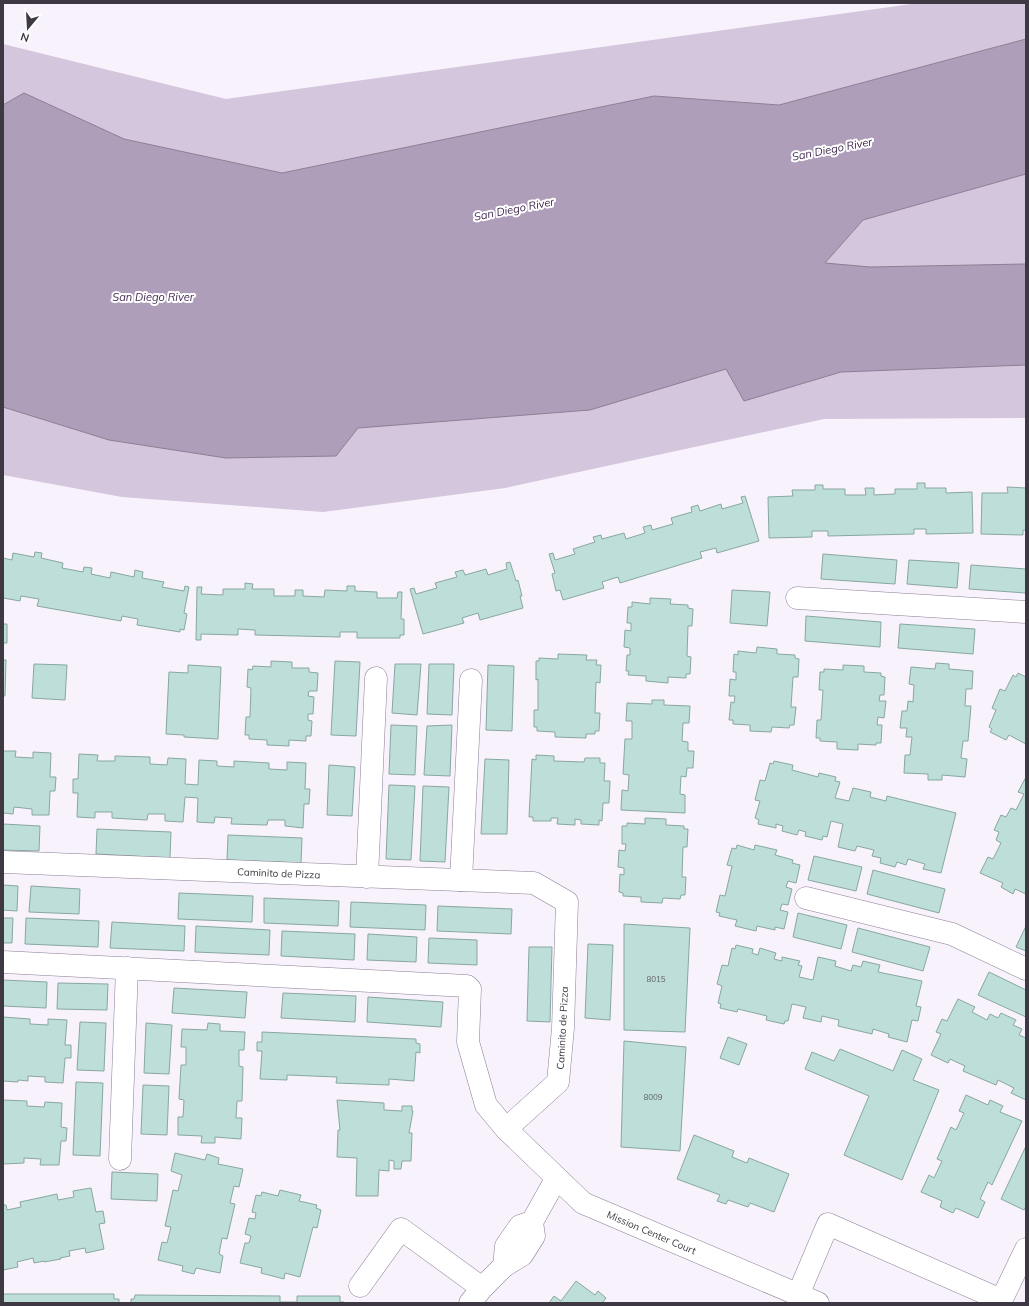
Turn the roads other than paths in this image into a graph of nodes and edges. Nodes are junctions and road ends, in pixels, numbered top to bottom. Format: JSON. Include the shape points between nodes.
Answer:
{"nodes":[{"id":1,"x":797,"y":598,"type":"dead end"},
{"id":2,"x":1026,"y":612,"type":"edge"},
{"id":3,"x":376,"y":678,"type":"dead end"},
{"id":4,"x":471,"y":680,"type":"dead end"},
{"id":5,"x":3,"y":862,"type":"edge"},
{"id":6,"x":367,"y":877,"type":"junction"},
{"id":7,"x":461,"y":880,"type":"junction"},
{"id":8,"x":806,"y":898,"type":"dead end"},
{"id":9,"x":3,"y":962,"type":"edge"},
{"id":10,"x":127,"y":968,"type":"junction"},
{"id":11,"x":1026,"y":969,"type":"edge"},
{"id":12,"x":506,"y":1129,"type":"junction"},
{"id":13,"x":120,"y":1159,"type":"dead end"},
{"id":14,"x":556,"y":1178,"type":"junction"},
{"id":15,"x":1026,"y":1249,"type":"edge"},
{"id":16,"x":360,"y":1286,"type":"dead end"},
{"id":17,"x":476,"y":1295,"type":"edge"},
{"id":18,"x":798,"y":1295,"type":"junction"},
{"id":19,"x":1001,"y":1302,"type":"edge"},
{"id":20,"x":818,"y":1303,"type":"edge"}],
"edges":[{"from":1,"to":2,"type":"street"},
{"from":3,"to":6,"type":"street"},
{"from":4,"to":7,"type":"street"},
{"from":5,"to":6,"type":"street","name":"Caminito de Pizza"},
{"from":6,"to":7,"type":"street","name":"Caminito de Pizza"},
{"from":7,"to":12,"type":"street","name":"Caminito de Pizza","via":[[534,884],[567,902],[563,1028],[558,1082]]},
{"from":8,"to":11,"type":"street","via":[[952,934]]},
{"from":9,"to":10,"type":"street"},
{"from":10,"to":12,"type":"street","via":[[467,986],[470,989],[468,1042],[486,1106]]},
{"from":10,"to":13,"type":"street"},
{"from":12,"to":14,"type":"street","name":"Mission Center Court"},
{"from":14,"to":17,"type":"street","via":[[532,1222],[520,1226],[506,1246],[504,1266]]},
{"from":14,"to":18,"type":"street","name":"Mission Center Court","via":[[583,1204]]},
{"from":15,"to":19,"type":"street"},
{"from":16,"to":17,"type":"street","via":[[401,1229]]},
{"from":18,"to":19,"type":"street","via":[[828,1224]]},
{"from":18,"to":20,"type":"street","name":"Mission Center Court"}]}
